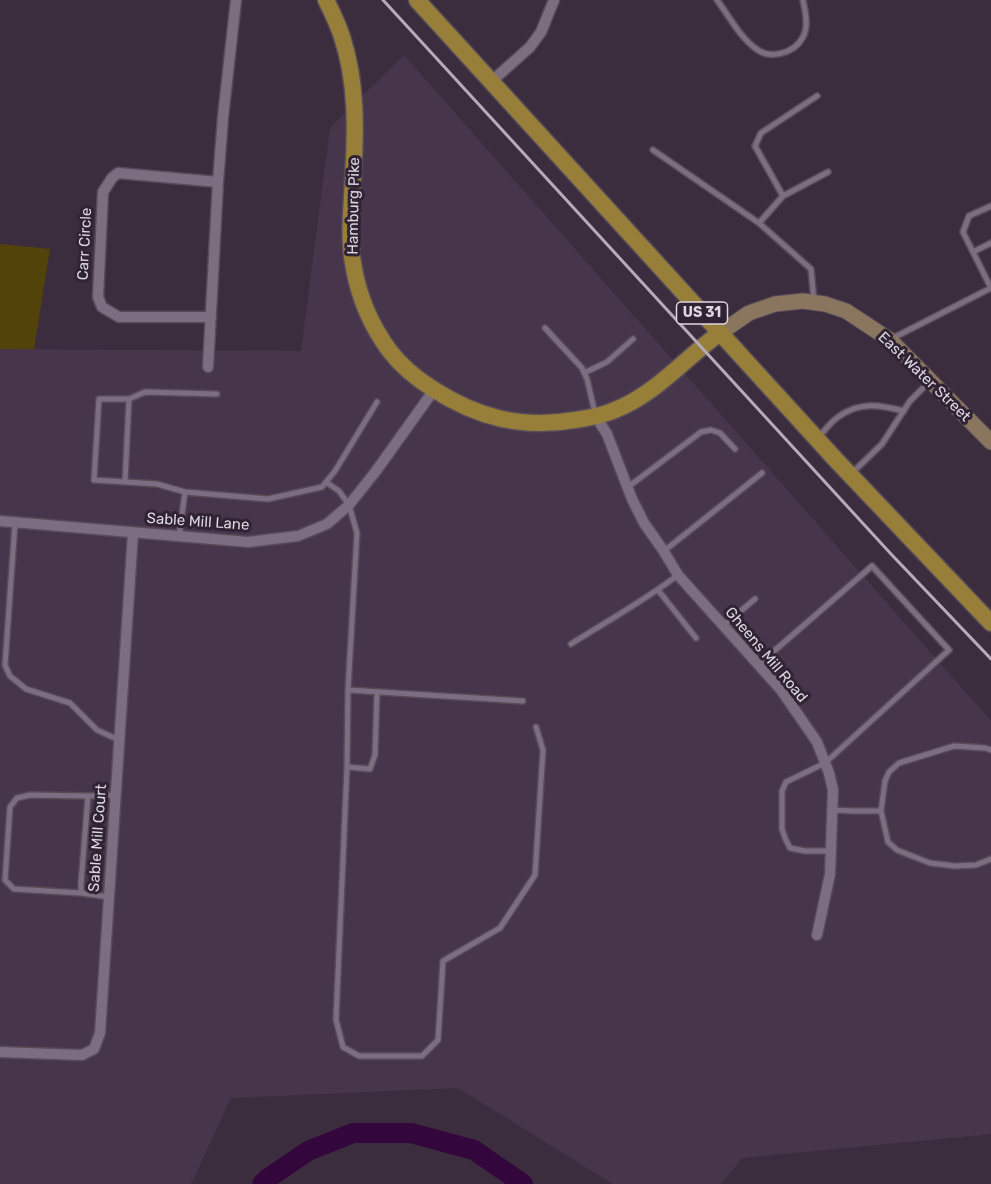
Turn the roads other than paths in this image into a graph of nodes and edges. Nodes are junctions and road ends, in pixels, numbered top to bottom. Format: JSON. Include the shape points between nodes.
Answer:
{"nodes":[{"id":1,"x":236,"y":0,"type":"edge"},
{"id":2,"x":326,"y":0,"type":"edge"},
{"id":3,"x":417,"y":0,"type":"edge"},
{"id":4,"x":554,"y":0,"type":"edge"},
{"id":5,"x":717,"y":0,"type":"edge"},
{"id":6,"x":803,"y":0,"type":"edge"},
{"id":7,"x":492,"y":81,"type":"junction"},
{"id":8,"x":817,"y":96,"type":"dead end"},
{"id":9,"x":653,"y":150,"type":"dead end"},
{"id":10,"x":828,"y":172,"type":"dead end"},
{"id":11,"x":218,"y":182,"type":"junction"},
{"id":12,"x":783,"y":196,"type":"junction"},
{"id":13,"x":991,"y":206,"type":"edge"},
{"id":14,"x":759,"y":223,"type":"junction"},
{"id":15,"x":991,"y":243,"type":"edge"},
{"id":16,"x":973,"y":252,"type":"junction"},
{"id":17,"x":991,"y":288,"type":"edge"},
{"id":18,"x":814,"y":302,"type":"junction"},
{"id":19,"x":211,"y":317,"type":"junction"},
{"id":20,"x":545,"y":328,"type":"dead end"},
{"id":21,"x":720,"y":333,"type":"junction"},
{"id":22,"x":633,"y":339,"type":"dead end"},
{"id":23,"x":890,"y":339,"type":"junction"},
{"id":24,"x":208,"y":368,"type":"dead end"},
{"id":25,"x":584,"y":373,"type":"junction"},
{"id":26,"x":931,"y":381,"type":"junction"},
{"id":27,"x":434,"y":390,"type":"junction"},
{"id":28,"x":217,"y":394,"type":"dead end"},
{"id":29,"x":129,"y":399,"type":"junction"},
{"id":30,"x":377,"y":402,"type":"dead end"},
{"id":31,"x":904,"y":411,"type":"junction"},
{"id":32,"x":596,"y":417,"type":"junction"},
{"id":33,"x":817,"y":439,"type":"junction"},
{"id":34,"x":991,"y":442,"type":"edge"},
{"id":35,"x":735,"y":449,"type":"dead end"},
{"id":36,"x":762,"y":473,"type":"dead end"},
{"id":37,"x":850,"y":474,"type":"junction"},
{"id":38,"x":125,"y":482,"type":"junction"},
{"id":39,"x":326,"y":482,"type":"junction"},
{"id":40,"x":628,"y":487,"type":"junction"},
{"id":41,"x":185,"y":492,"type":"junction"},
{"id":42,"x":349,"y":505,"type":"junction"},
{"id":43,"x":0,"y":521,"type":"edge"},
{"id":44,"x":15,"y":523,"type":"junction"},
{"id":45,"x":134,"y":533,"type":"junction"},
{"id":46,"x":179,"y":537,"type":"junction"},
{"id":47,"x":664,"y":551,"type":"junction"},
{"id":48,"x":678,"y":575,"type":"junction"},
{"id":49,"x":658,"y":590,"type":"junction"},
{"id":50,"x":755,"y":599,"type":"dead end"},
{"id":51,"x":991,"y":623,"type":"edge"},
{"id":52,"x":723,"y":626,"type":"junction"},
{"id":53,"x":696,"y":638,"type":"dead end"},
{"id":54,"x":572,"y":644,"type":"dead end"},
{"id":55,"x":758,"y":664,"type":"junction"},
{"id":56,"x":348,"y":690,"type":"junction"},
{"id":57,"x":377,"y":692,"type":"junction"},
{"id":58,"x":523,"y":701,"type":"dead end"},
{"id":59,"x":536,"y":727,"type":"dead end"},
{"id":60,"x":120,"y":740,"type":"junction"},
{"id":61,"x":991,"y":750,"type":"edge"},
{"id":62,"x":825,"y":763,"type":"junction"},
{"id":63,"x":347,"y":767,"type":"junction"},
{"id":64,"x":116,"y":795,"type":"junction"},
{"id":65,"x":88,"y":796,"type":"junction"},
{"id":66,"x":832,"y":810,"type":"junction"},
{"id":67,"x":881,"y":811,"type":"junction"},
{"id":68,"x":831,"y":851,"type":"junction"},
{"id":69,"x":991,"y":859,"type":"edge"},
{"id":70,"x":81,"y":893,"type":"junction"},
{"id":71,"x":109,"y":897,"type":"junction"},
{"id":72,"x":817,"y":935,"type":"dead end"},
{"id":73,"x":0,"y":1052,"type":"edge"}],
"edges":[{"from":1,"to":11,"type":"street"},
{"from":2,"to":27,"type":"main road","name":"Hamburg Pike","via":[[342,37],[355,107],[351,222],[357,284],[364,306],[390,352]]},
{"from":3,"to":7,"type":"main road","number":"US 31"},
{"from":4,"to":7,"type":"street","via":[[530,47]]},
{"from":5,"to":6,"type":"lane","via":[[745,39],[769,56],[784,53],[804,36]]},
{"from":7,"to":21,"type":"main road","number":"US 31"},
{"from":8,"to":12,"type":"lane","via":[[761,133],[755,147]]},
{"from":9,"to":14,"type":"lane"},
{"from":10,"to":12,"type":"lane"},
{"from":11,"to":19,"type":"street"},
{"from":11,"to":19,"type":"street","name":"Carr Circle","via":[[118,173],[103,192],[98,297],[102,307],[119,317]]},
{"from":12,"to":14,"type":"lane"},
{"from":13,"to":16,"type":"lane","via":[[969,216],[963,232]]},
{"from":14,"to":18,"type":"lane","via":[[811,268]]},
{"from":15,"to":16,"type":"lane"},
{"from":16,"to":17,"type":"lane"},
{"from":17,"to":23,"type":"lane"},
{"from":18,"to":21,"type":"street","name":"East Water Street","via":[[775,304],[749,313]]},
{"from":18,"to":23,"type":"street","name":"East Water Street","via":[[846,311]]},
{"from":19,"to":24,"type":"street"},
{"from":20,"to":25,"type":"lane"},
{"from":21,"to":32,"type":"main road","name":"Hamburg Pike","via":[[650,391]]},
{"from":21,"to":33,"type":"main road","number":"US 31"},
{"from":22,"to":25,"type":"lane","via":[[607,362]]},
{"from":23,"to":26,"type":"street","name":"East Water Street"},
{"from":25,"to":32,"type":"lane"},
{"from":26,"to":31,"type":"lane"},
{"from":26,"to":34,"type":"street","name":"East Water Street"},
{"from":27,"to":32,"type":"main road","name":"Hamburg Pike","via":[[471,410],[499,419],[530,424]]},
{"from":27,"to":42,"type":"street","name":"Sable Mill Lane"},
{"from":28,"to":29,"type":"lane","via":[[145,392]]},
{"from":29,"to":38,"type":"lane"},
{"from":29,"to":38,"type":"lane","via":[[99,399],[94,480]]},
{"from":30,"to":39,"type":"lane"},
{"from":31,"to":33,"type":"lane","via":[[858,406],[838,417]]},
{"from":31,"to":37,"type":"lane","via":[[882,444]]},
{"from":32,"to":40,"type":"street","name":"Gheens Mill Road"},
{"from":33,"to":37,"type":"main road","number":"US 31"},
{"from":35,"to":40,"type":"lane","via":[[720,433],[701,432]]},
{"from":36,"to":47,"type":"lane"},
{"from":37,"to":51,"type":"main road","number":"US 31"},
{"from":38,"to":41,"type":"lane","via":[[157,483]]},
{"from":39,"to":41,"type":"lane","via":[[322,487],[268,499]]},
{"from":39,"to":42,"type":"lane"},
{"from":40,"to":47,"type":"street","name":"Gheens Mill Road","via":[[644,524]]},
{"from":41,"to":46,"type":"lane"},
{"from":42,"to":46,"type":"street","name":"Sable Mill Lane","via":[[327,524],[298,536],[248,542]]},
{"from":42,"to":56,"type":"lane","via":[[357,532]]},
{"from":43,"to":44,"type":"street","name":"Sable Mill Lane"},
{"from":44,"to":45,"type":"street","name":"Sable Mill Lane"},
{"from":44,"to":60,"type":"lane","via":[[5,665],[10,676],[26,689],[70,703],[97,730]]},
{"from":45,"to":46,"type":"street","name":"Sable Mill Lane"},
{"from":45,"to":60,"type":"street","name":"Sable Mill Court"},
{"from":47,"to":48,"type":"street","name":"Gheens Mill Road"},
{"from":48,"to":49,"type":"lane"},
{"from":48,"to":52,"type":"street","name":"Gheens Mill Road"},
{"from":49,"to":53,"type":"lane"},
{"from":49,"to":54,"type":"lane"},
{"from":50,"to":52,"type":"lane"},
{"from":52,"to":55,"type":"street","name":"Gheens Mill Road"},
{"from":55,"to":62,"type":"street","name":"Gheens Mill Road","via":[[817,742]]},
{"from":55,"to":62,"type":"lane","via":[[872,566],[949,650]]},
{"from":56,"to":57,"type":"lane"},
{"from":56,"to":63,"type":"lane"},
{"from":57,"to":58,"type":"lane"},
{"from":57,"to":63,"type":"lane","via":[[375,755],[370,769]]},
{"from":59,"to":63,"type":"lane","via":[[543,750],[535,875],[500,928],[443,961],[438,1040],[422,1056],[359,1056],[343,1047],[336,1020]]},
{"from":60,"to":64,"type":"street","name":"Sable Mill Court"},
{"from":61,"to":67,"type":"lane","via":[[954,747],[899,763],[885,781]]},
{"from":62,"to":66,"type":"street","name":"Gheens Mill Road","via":[[833,790]]},
{"from":62,"to":68,"type":"lane","via":[[786,782],[782,791],[782,829],[790,848]]},
{"from":64,"to":65,"type":"lane"},
{"from":64,"to":71,"type":"street","name":"Sable Mill Court"},
{"from":65,"to":70,"type":"lane"},
{"from":65,"to":70,"type":"lane","via":[[30,795],[17,798],[10,807],[5,880],[14,889]]},
{"from":66,"to":67,"type":"lane"},
{"from":66,"to":68,"type":"street","name":"Gheens Mill Road"},
{"from":67,"to":69,"type":"lane","via":[[888,842],[897,850],[930,863],[955,866],[976,865]]},
{"from":68,"to":72,"type":"street","name":"Gheens Mill Road"},
{"from":70,"to":71,"type":"lane"},
{"from":71,"to":73,"type":"street","name":"Sable Mill Court","via":[[100,1033],[94,1049],[82,1055]]}]}
